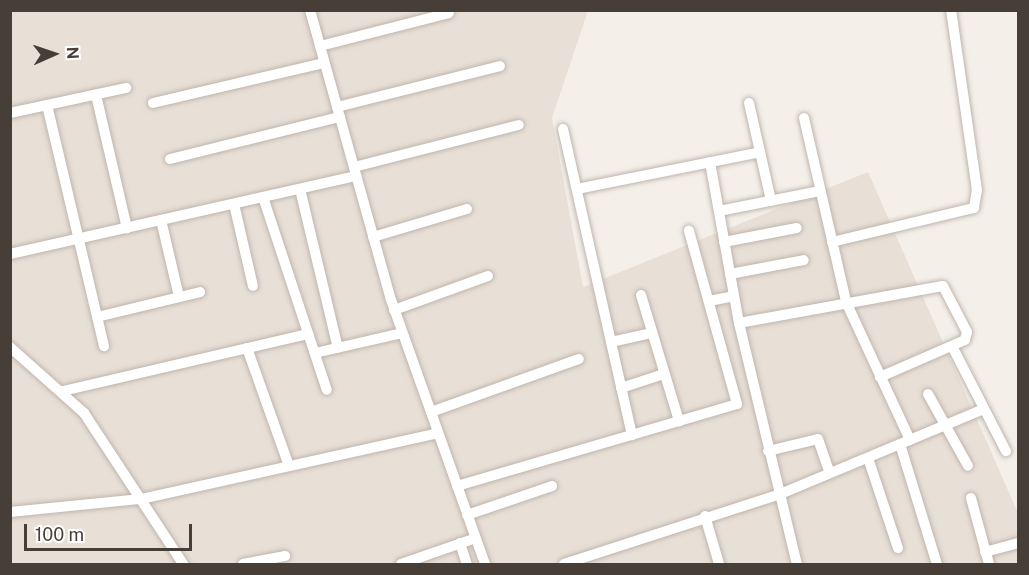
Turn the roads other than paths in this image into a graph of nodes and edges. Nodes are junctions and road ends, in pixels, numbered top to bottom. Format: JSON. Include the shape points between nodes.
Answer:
{"nodes":[{"id":1,"x":310,"y":10,"type":"edge"},
{"id":2,"x":951,"y":10,"type":"edge"},
{"id":3,"x":449,"y":13,"type":"dead end"},
{"id":4,"x":320,"y":46,"type":"junction"},
{"id":5,"x":324,"y":63,"type":"junction"},
{"id":6,"x":500,"y":66,"type":"dead end"},
{"id":7,"x":126,"y":88,"type":"dead end"},
{"id":8,"x":96,"y":94,"type":"junction"},
{"id":9,"x":749,"y":102,"type":"dead end"},
{"id":10,"x":153,"y":103,"type":"dead end"},
{"id":11,"x":47,"y":105,"type":"junction"},
{"id":12,"x":338,"y":112,"type":"junction"},
{"id":13,"x":10,"y":113,"type":"edge"},
{"id":14,"x":804,"y":118,"type":"dead end"},
{"id":15,"x":519,"y":125,"type":"dead end"},
{"id":16,"x":563,"y":129,"type":"dead end"},
{"id":17,"x":760,"y":152,"type":"junction"},
{"id":18,"x":170,"y":159,"type":"dead end"},
{"id":19,"x":710,"y":162,"type":"junction"},
{"id":20,"x":355,"y":172,"type":"junction"},
{"id":21,"x":300,"y":189,"type":"junction"},
{"id":22,"x":577,"y":189,"type":"junction"},
{"id":23,"x":820,"y":191,"type":"junction"},
{"id":24,"x":263,"y":197,"type":"junction"},
{"id":25,"x":771,"y":201,"type":"junction"},
{"id":26,"x":234,"y":204,"type":"junction"},
{"id":27,"x":467,"y":209,"type":"dead end"},
{"id":28,"x":719,"y":212,"type":"junction"},
{"id":29,"x":161,"y":220,"type":"junction"},
{"id":30,"x":127,"y":228,"type":"junction"},
{"id":31,"x":797,"y":228,"type":"dead end"},
{"id":32,"x":689,"y":231,"type":"dead end"},
{"id":33,"x":373,"y":237,"type":"junction"},
{"id":34,"x":79,"y":239,"type":"junction"},
{"id":35,"x":724,"y":242,"type":"junction"},
{"id":36,"x":832,"y":242,"type":"junction"},
{"id":37,"x":10,"y":254,"type":"edge"},
{"id":38,"x":804,"y":260,"type":"dead end"},
{"id":39,"x":730,"y":274,"type":"junction"},
{"id":40,"x":488,"y":276,"type":"dead end"},
{"id":41,"x":253,"y":286,"type":"dead end"},
{"id":42,"x":200,"y":292,"type":"dead end"},
{"id":43,"x":641,"y":295,"type":"dead end"},
{"id":44,"x":734,"y":296,"type":"junction"},
{"id":45,"x":179,"y":297,"type":"junction"},
{"id":46,"x":709,"y":301,"type":"junction"},
{"id":47,"x":846,"y":302,"type":"junction"},
{"id":48,"x":394,"y":310,"type":"junction"},
{"id":49,"x":97,"y":317,"type":"junction"},
{"id":50,"x":739,"y":323,"type":"junction"},
{"id":51,"x":308,"y":333,"type":"junction"},
{"id":52,"x":402,"y":333,"type":"junction"},
{"id":53,"x":652,"y":333,"type":"junction"},
{"id":54,"x":611,"y":342,"type":"junction"},
{"id":55,"x":10,"y":346,"type":"edge"},
{"id":56,"x":104,"y":346,"type":"dead end"},
{"id":57,"x":247,"y":348,"type":"junction"},
{"id":58,"x":338,"y":348,"type":"junction"},
{"id":59,"x":953,"y":348,"type":"junction"},
{"id":60,"x":315,"y":353,"type":"junction"},
{"id":61,"x":579,"y":359,"type":"dead end"},
{"id":62,"x":664,"y":374,"type":"junction"},
{"id":63,"x":880,"y":377,"type":"junction"},
{"id":64,"x":621,"y":388,"type":"junction"},
{"id":65,"x":327,"y":390,"type":"dead end"},
{"id":66,"x":63,"y":392,"type":"junction"},
{"id":67,"x":928,"y":394,"type":"dead end"},
{"id":68,"x":984,"y":409,"type":"junction"},
{"id":69,"x":431,"y":412,"type":"junction"},
{"id":70,"x":679,"y":421,"type":"junction"},
{"id":71,"x":946,"y":425,"type":"junction"},
{"id":72,"x":438,"y":433,"type":"junction"},
{"id":73,"x":632,"y":435,"type":"junction"},
{"id":74,"x":905,"y":442,"type":"junction"},
{"id":75,"x":768,"y":451,"type":"junction"},
{"id":76,"x":1006,"y":451,"type":"dead end"},
{"id":77,"x":868,"y":458,"type":"junction"},
{"id":78,"x":289,"y":466,"type":"junction"},
{"id":79,"x":968,"y":466,"type":"dead end"},
{"id":80,"x":830,"y":473,"type":"junction"},
{"id":81,"x":457,"y":486,"type":"junction"},
{"id":82,"x":552,"y":486,"type":"dead end"},
{"id":83,"x":778,"y":495,"type":"junction"},
{"id":84,"x":971,"y":498,"type":"dead end"},
{"id":85,"x":141,"y":499,"type":"junction"},
{"id":86,"x":10,"y":512,"type":"edge"},
{"id":87,"x":467,"y":515,"type":"junction"},
{"id":88,"x":705,"y":516,"type":"junction"},
{"id":89,"x":476,"y":538,"type":"junction"},
{"id":90,"x":460,"y":543,"type":"junction"},
{"id":91,"x":1018,"y":543,"type":"edge"},
{"id":92,"x":898,"y":548,"type":"dead end"},
{"id":93,"x":985,"y":552,"type":"junction"},
{"id":94,"x":285,"y":556,"type":"dead end"},
{"id":95,"x":183,"y":564,"type":"edge"},
{"id":96,"x":243,"y":564,"type":"edge"},
{"id":97,"x":401,"y":564,"type":"edge"},
{"id":98,"x":467,"y":564,"type":"edge"},
{"id":99,"x":485,"y":564,"type":"edge"},
{"id":100,"x":564,"y":564,"type":"edge"},
{"id":101,"x":719,"y":564,"type":"edge"},
{"id":102,"x":797,"y":564,"type":"edge"},
{"id":103,"x":937,"y":564,"type":"edge"},
{"id":104,"x":988,"y":564,"type":"edge"}],
"edges":[{"from":1,"to":4,"type":"street"},
{"from":2,"to":36,"type":"street","via":[[977,189],[974,208]]},
{"from":3,"to":4,"type":"street"},
{"from":4,"to":5,"type":"street"},
{"from":5,"to":10,"type":"street"},
{"from":5,"to":12,"type":"street"},
{"from":6,"to":12,"type":"street"},
{"from":7,"to":8,"type":"street"},
{"from":8,"to":11,"type":"street"},
{"from":8,"to":30,"type":"street"},
{"from":9,"to":17,"type":"street"},
{"from":11,"to":13,"type":"street"},
{"from":11,"to":34,"type":"street"},
{"from":12,"to":18,"type":"street"},
{"from":12,"to":20,"type":"street"},
{"from":14,"to":23,"type":"street"},
{"from":15,"to":20,"type":"street"},
{"from":16,"to":22,"type":"street"},
{"from":17,"to":19,"type":"street"},
{"from":17,"to":25,"type":"street"},
{"from":19,"to":22,"type":"street"},
{"from":19,"to":28,"type":"street"},
{"from":20,"to":21,"type":"street"},
{"from":20,"to":33,"type":"street"},
{"from":21,"to":24,"type":"street"},
{"from":21,"to":58,"type":"street"},
{"from":22,"to":54,"type":"street"},
{"from":23,"to":25,"type":"street"},
{"from":23,"to":36,"type":"street"},
{"from":24,"to":26,"type":"street"},
{"from":24,"to":51,"type":"street"},
{"from":25,"to":28,"type":"street"},
{"from":26,"to":29,"type":"street"},
{"from":26,"to":41,"type":"street"},
{"from":27,"to":33,"type":"street"},
{"from":28,"to":35,"type":"street"},
{"from":29,"to":30,"type":"street"},
{"from":29,"to":45,"type":"street"},
{"from":30,"to":34,"type":"street"},
{"from":31,"to":35,"type":"street"},
{"from":32,"to":46,"type":"street"},
{"from":33,"to":48,"type":"street"},
{"from":34,"to":37,"type":"street"},
{"from":34,"to":49,"type":"street"},
{"from":35,"to":39,"type":"street"},
{"from":36,"to":47,"type":"street"},
{"from":38,"to":39,"type":"street"},
{"from":39,"to":44,"type":"street"},
{"from":40,"to":48,"type":"street"},
{"from":42,"to":45,"type":"street"},
{"from":43,"to":53,"type":"street"},
{"from":44,"to":46,"type":"street"},
{"from":44,"to":50,"type":"street"},
{"from":45,"to":49,"type":"street"},
{"from":46,"to":70,"type":"street","via":[[737,404]]},
{"from":47,"to":50,"type":"street"},
{"from":47,"to":59,"type":"street","via":[[943,286],[967,332],[965,340]]},
{"from":47,"to":63,"type":"street"},
{"from":48,"to":52,"type":"street"},
{"from":49,"to":56,"type":"street"},
{"from":50,"to":75,"type":"street"},
{"from":51,"to":57,"type":"street"},
{"from":51,"to":60,"type":"street"},
{"from":52,"to":58,"type":"street"},
{"from":52,"to":69,"type":"street"},
{"from":53,"to":54,"type":"street"},
{"from":53,"to":62,"type":"street"},
{"from":54,"to":64,"type":"street"},
{"from":55,"to":66,"type":"street"},
{"from":57,"to":66,"type":"street"},
{"from":57,"to":78,"type":"street"},
{"from":58,"to":60,"type":"street"},
{"from":59,"to":63,"type":"street"},
{"from":59,"to":68,"type":"street"},
{"from":60,"to":65,"type":"street"},
{"from":61,"to":69,"type":"street"},
{"from":62,"to":64,"type":"street"},
{"from":62,"to":70,"type":"street"},
{"from":63,"to":74,"type":"street"},
{"from":64,"to":73,"type":"street"},
{"from":66,"to":85,"type":"street"},
{"from":67,"to":71,"type":"street"},
{"from":68,"to":71,"type":"street"},
{"from":68,"to":76,"type":"street"},
{"from":69,"to":72,"type":"street"},
{"from":70,"to":73,"type":"street"},
{"from":71,"to":74,"type":"street"},
{"from":71,"to":79,"type":"street"},
{"from":72,"to":78,"type":"street"},
{"from":72,"to":81,"type":"street"},
{"from":73,"to":81,"type":"street"},
{"from":74,"to":77,"type":"street"},
{"from":74,"to":103,"type":"street"},
{"from":75,"to":80,"type":"street","via":[[818,439]]},
{"from":75,"to":83,"type":"street"},
{"from":77,"to":80,"type":"street"},
{"from":77,"to":92,"type":"street"},
{"from":78,"to":85,"type":"street"},
{"from":80,"to":83,"type":"street"},
{"from":81,"to":87,"type":"street"},
{"from":82,"to":87,"type":"street"},
{"from":83,"to":88,"type":"street"},
{"from":83,"to":102,"type":"street"},
{"from":84,"to":93,"type":"street"},
{"from":85,"to":86,"type":"street"},
{"from":85,"to":95,"type":"street"},
{"from":87,"to":89,"type":"street"},
{"from":88,"to":100,"type":"street"},
{"from":88,"to":101,"type":"street"},
{"from":89,"to":90,"type":"street"},
{"from":89,"to":99,"type":"street"},
{"from":90,"to":97,"type":"street"},
{"from":90,"to":98,"type":"street"},
{"from":91,"to":93,"type":"street"},
{"from":93,"to":104,"type":"street"},
{"from":94,"to":96,"type":"street"}]}
